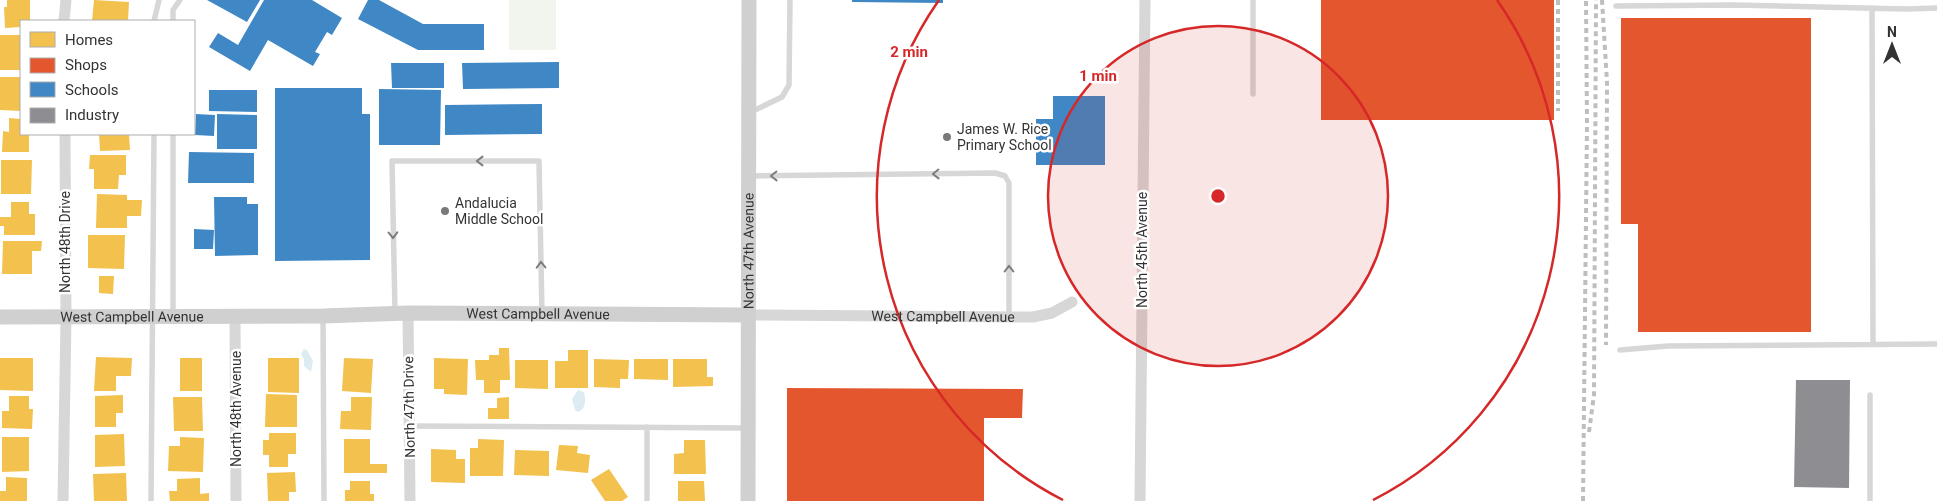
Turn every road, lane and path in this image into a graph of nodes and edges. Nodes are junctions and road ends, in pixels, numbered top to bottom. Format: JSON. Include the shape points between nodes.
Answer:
{"nodes":[{"id":1,"x":66,"y":0,"type":"edge"},
{"id":2,"x":159,"y":0,"type":"edge"},
{"id":3,"x":180,"y":0,"type":"edge"},
{"id":4,"x":749,"y":0,"type":"edge"},
{"id":5,"x":790,"y":0,"type":"edge"},
{"id":6,"x":1145,"y":0,"type":"edge"},
{"id":7,"x":1253,"y":0,"type":"edge"},
{"id":8,"x":1616,"y":6,"type":"dead end"},
{"id":9,"x":1872,"y":8,"type":"junction"},
{"id":10,"x":1937,"y":8,"type":"edge"},
{"id":11,"x":64,"y":20,"type":"edge"},
{"id":12,"x":154,"y":20,"type":"edge"},
{"id":13,"x":173,"y":20,"type":"edge"},
{"id":14,"x":1253,"y":94,"type":"dead end"},
{"id":15,"x":748,"y":114,"type":"junction"},
{"id":16,"x":65,"y":135,"type":"edge"},
{"id":17,"x":154,"y":135,"type":"edge"},
{"id":18,"x":173,"y":135,"type":"edge"},
{"id":19,"x":748,"y":176,"type":"junction"},
{"id":20,"x":1072,"y":302,"type":"dead end"},
{"id":21,"x":401,"y":314,"type":"junction"},
{"id":22,"x":542,"y":314,"type":"junction"},
{"id":23,"x":748,"y":315,"type":"junction"},
{"id":24,"x":152,"y":316,"type":"junction"},
{"id":25,"x":173,"y":316,"type":"junction"},
{"id":26,"x":235,"y":316,"type":"junction"},
{"id":27,"x":323,"y":316,"type":"junction"},
{"id":28,"x":0,"y":317,"type":"edge"},
{"id":29,"x":66,"y":317,"type":"junction"},
{"id":30,"x":1009,"y":317,"type":"junction"},
{"id":31,"x":1874,"y":344,"type":"junction"},
{"id":32,"x":1937,"y":344,"type":"edge"},
{"id":33,"x":1620,"y":350,"type":"dead end"},
{"id":34,"x":1870,"y":395,"type":"dead end"},
{"id":35,"x":409,"y":426,"type":"junction"},
{"id":36,"x":647,"y":427,"type":"junction"},
{"id":37,"x":748,"y":428,"type":"junction"},
{"id":38,"x":63,"y":501,"type":"edge"},
{"id":39,"x":151,"y":501,"type":"edge"},
{"id":40,"x":236,"y":501,"type":"edge"},
{"id":41,"x":324,"y":501,"type":"edge"},
{"id":42,"x":410,"y":501,"type":"edge"},
{"id":43,"x":647,"y":501,"type":"edge"},
{"id":44,"x":748,"y":501,"type":"edge"},
{"id":45,"x":1140,"y":501,"type":"edge"},
{"id":46,"x":1870,"y":501,"type":"edge"}],
"edges":[{"from":1,"to":11,"type":"street"},
{"from":2,"to":12,"type":"lane"},
{"from":3,"to":13,"type":"lane","via":[[173,10]]},
{"from":4,"to":15,"type":"street","name":"North 47th Avenue"},
{"from":5,"to":15,"type":"lane","via":[[789,85],[782,97]]},
{"from":6,"to":45,"type":"street","name":"North 45th Avenue"},
{"from":7,"to":14,"type":"lane"},
{"from":8,"to":9,"type":"lane"},
{"from":9,"to":10,"type":"lane"},
{"from":9,"to":31,"type":"lane"},
{"from":15,"to":19,"type":"street","name":"North 47th Avenue"},
{"from":16,"to":29,"type":"street","name":"North 48th Drive"},
{"from":17,"to":24,"type":"lane"},
{"from":18,"to":25,"type":"lane"},
{"from":19,"to":23,"type":"street","name":"North 47th Avenue"},
{"from":30,"to":19,"type":"lane","one_way":true,"via":[[1009,183],[1005,176],[995,173]]},
{"from":20,"to":30,"type":"street","name":"West Campbell Avenue","via":[[1052,313]]},
{"from":21,"to":22,"type":"street","name":"West Campbell Avenue"},
{"from":22,"to":21,"type":"lane","one_way":true,"via":[[539,161],[392,161]]},
{"from":21,"to":27,"type":"street","name":"West Campbell Avenue"},
{"from":21,"to":35,"type":"street","name":"North 47th Drive"},
{"from":22,"to":23,"type":"street","name":"West Campbell Avenue"},
{"from":23,"to":30,"type":"street","name":"West Campbell Avenue"},
{"from":23,"to":37,"type":"street","name":"North 47th Avenue"},
{"from":24,"to":25,"type":"street","name":"West Campbell Avenue"},
{"from":24,"to":29,"type":"street","name":"West Campbell Avenue"},
{"from":24,"to":39,"type":"lane"},
{"from":25,"to":26,"type":"street","name":"West Campbell Avenue"},
{"from":26,"to":27,"type":"street","name":"West Campbell Avenue"},
{"from":26,"to":40,"type":"street","name":"North 48th Avenue"},
{"from":27,"to":41,"type":"lane"},
{"from":28,"to":29,"type":"street","name":"West Campbell Avenue"},
{"from":29,"to":38,"type":"street","name":"North 48th Drive"},
{"from":31,"to":32,"type":"lane"},
{"from":31,"to":33,"type":"lane","via":[[1668,346]]},
{"from":34,"to":46,"type":"lane"},
{"from":35,"to":36,"type":"lane"},
{"from":35,"to":42,"type":"street","name":"North 47th Drive"},
{"from":36,"to":37,"type":"lane"},
{"from":36,"to":43,"type":"lane"},
{"from":37,"to":44,"type":"street","name":"North 47th Avenue"}]}
